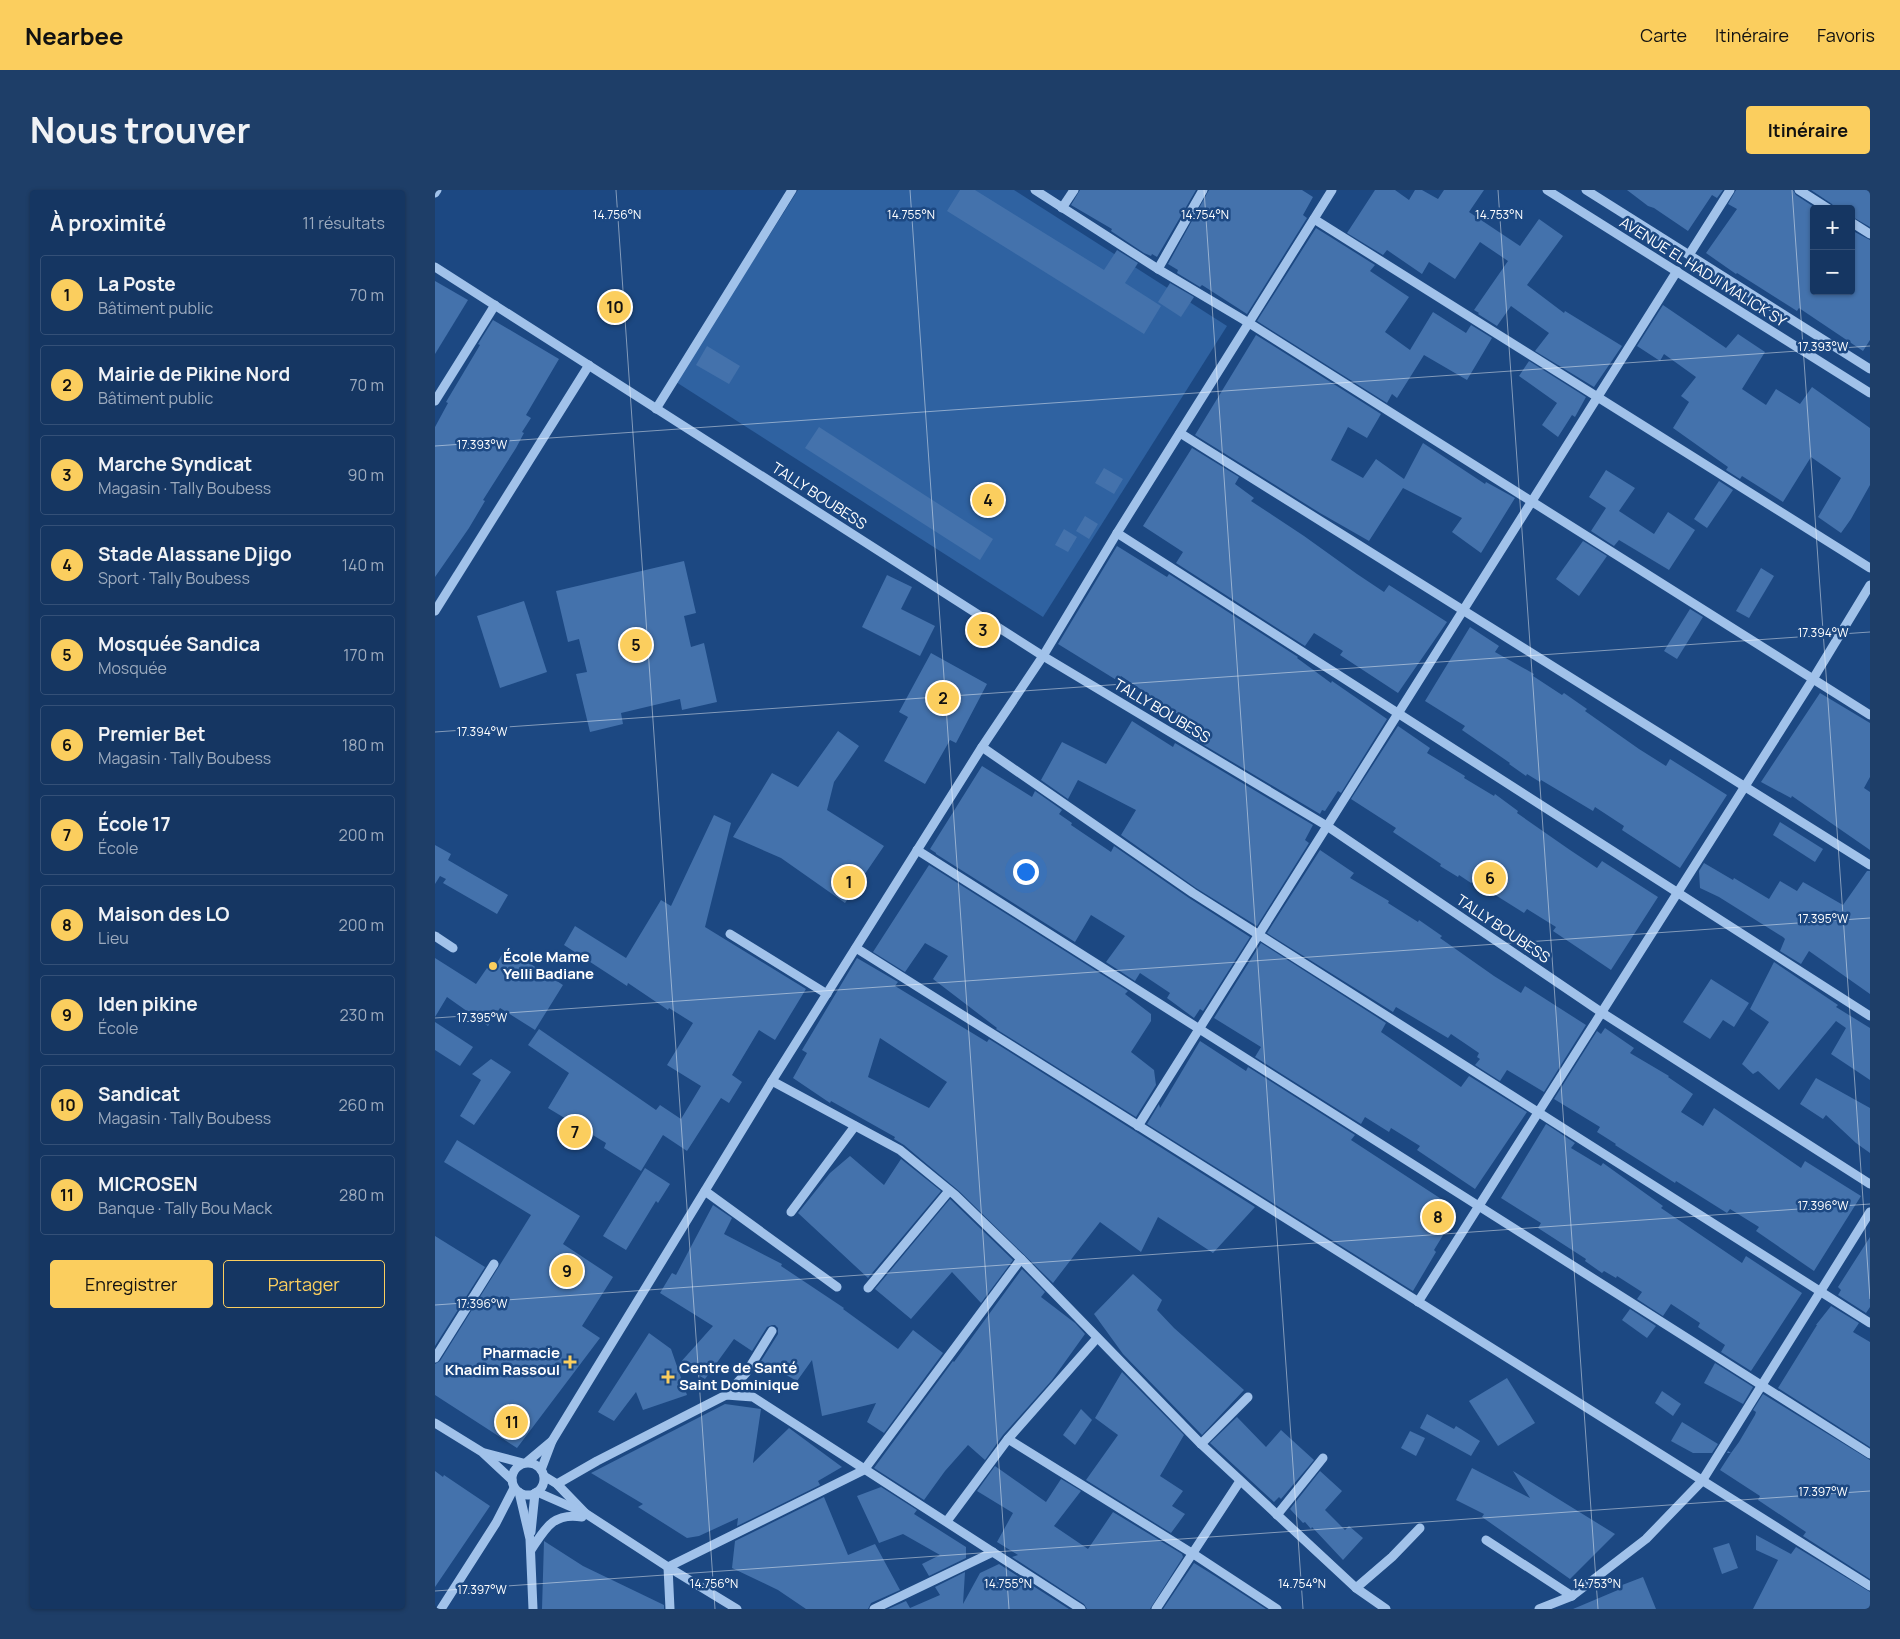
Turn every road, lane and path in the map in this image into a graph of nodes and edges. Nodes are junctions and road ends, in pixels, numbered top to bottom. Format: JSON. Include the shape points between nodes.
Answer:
{"nodes":[{"id":1,"x":792,"y":190,"type":"edge"},
{"id":2,"x":1035,"y":190,"type":"edge"},
{"id":3,"x":1074,"y":190,"type":"edge"},
{"id":4,"x":1203,"y":190,"type":"edge"},
{"id":5,"x":1332,"y":190,"type":"edge"},
{"id":6,"x":1547,"y":190,"type":"edge"},
{"id":7,"x":1586,"y":190,"type":"edge"},
{"id":8,"x":1730,"y":190,"type":"edge"},
{"id":9,"x":1799,"y":190,"type":"edge"},
{"id":10,"x":1823,"y":205,"type":"edge"},
{"id":11,"x":1062,"y":208,"type":"junction"},
{"id":12,"x":1314,"y":219,"type":"junction"},
{"id":13,"x":1855,"y":225,"type":"edge"},
{"id":14,"x":1870,"y":234,"type":"edge"},
{"id":15,"x":1689,"y":255,"type":"junction"},
{"id":16,"x":435,"y":267,"type":"edge"},
{"id":17,"x":1158,"y":269,"type":"junction"},
{"id":18,"x":1677,"y":271,"type":"junction"},
{"id":19,"x":495,"y":305,"type":"junction"},
{"id":20,"x":1249,"y":323,"type":"junction"},
{"id":21,"x":589,"y":365,"type":"junction"},
{"id":22,"x":1870,"y":369,"type":"edge"},
{"id":23,"x":1870,"y":393,"type":"edge"},
{"id":24,"x":1599,"y":397,"type":"junction"},
{"id":25,"x":435,"y":401,"type":"edge"},
{"id":26,"x":656,"y":409,"type":"junction"},
{"id":27,"x":1180,"y":433,"type":"junction"},
{"id":28,"x":1533,"y":502,"type":"junction"},
{"id":29,"x":1117,"y":533,"type":"junction"},
{"id":30,"x":1870,"y":568,"type":"edge"},
{"id":31,"x":1870,"y":584,"type":"edge"},
{"id":32,"x":435,"y":611,"type":"edge"},
{"id":33,"x":1464,"y":611,"type":"junction"},
{"id":34,"x":1043,"y":656,"type":"junction"},
{"id":35,"x":1813,"y":679,"type":"junction"},
{"id":36,"x":1398,"y":714,"type":"junction"},
{"id":37,"x":1870,"y":715,"type":"edge"},
{"id":38,"x":982,"y":747,"type":"junction"},
{"id":39,"x":1745,"y":786,"type":"junction"},
{"id":40,"x":1327,"y":826,"type":"junction"},
{"id":41,"x":917,"y":850,"type":"junction"},
{"id":42,"x":1870,"y":865,"type":"edge"},
{"id":43,"x":1677,"y":892,"type":"junction"},
{"id":44,"x":730,"y":934,"type":"dead end"},
{"id":45,"x":1259,"y":935,"type":"junction"},
{"id":46,"x":435,"y":936,"type":"edge"},
{"id":47,"x":453,"y":948,"type":"dead end"},
{"id":48,"x":856,"y":948,"type":"junction"},
{"id":49,"x":827,"y":994,"type":"junction"},
{"id":50,"x":1601,"y":1012,"type":"junction"},
{"id":51,"x":1870,"y":1016,"type":"edge"},
{"id":52,"x":1199,"y":1029,"type":"junction"},
{"id":53,"x":772,"y":1081,"type":"junction"},
{"id":54,"x":1538,"y":1112,"type":"junction"},
{"id":55,"x":855,"y":1126,"type":"junction"},
{"id":56,"x":1138,"y":1126,"type":"junction"},
{"id":57,"x":1870,"y":1184,"type":"edge"},
{"id":58,"x":949,"y":1190,"type":"junction"},
{"id":59,"x":705,"y":1191,"type":"junction"},
{"id":60,"x":1479,"y":1206,"type":"junction"},
{"id":61,"x":791,"y":1212,"type":"dead end"},
{"id":62,"x":1870,"y":1212,"type":"edge"},
{"id":63,"x":1021,"y":1259,"type":"junction"},
{"id":64,"x":494,"y":1264,"type":"dead end"},
{"id":65,"x":837,"y":1287,"type":"dead end"},
{"id":66,"x":868,"y":1288,"type":"dead end"},
{"id":67,"x":1820,"y":1292,"type":"junction"},
{"id":68,"x":1418,"y":1302,"type":"junction"},
{"id":69,"x":1870,"y":1324,"type":"edge"},
{"id":70,"x":772,"y":1331,"type":"dead end"},
{"id":71,"x":1097,"y":1338,"type":"junction"},
{"id":72,"x":435,"y":1358,"type":"edge"},
{"id":73,"x":1761,"y":1386,"type":"junction"},
{"id":74,"x":726,"y":1395,"type":"junction"},
{"id":75,"x":1248,"y":1397,"type":"dead end"},
{"id":76,"x":435,"y":1422,"type":"edge"},
{"id":77,"x":1008,"y":1439,"type":"junction"},
{"id":78,"x":552,"y":1441,"type":"junction"},
{"id":79,"x":1201,"y":1444,"type":"junction"},
{"id":80,"x":482,"y":1452,"type":"junction"},
{"id":81,"x":1870,"y":1454,"type":"edge"},
{"id":82,"x":1323,"y":1458,"type":"dead end"},
{"id":83,"x":525,"y":1462,"type":"junction"},
{"id":84,"x":864,"y":1470,"type":"junction"},
{"id":85,"x":543,"y":1473,"type":"junction"},
{"id":86,"x":1240,"y":1481,"type":"junction"},
{"id":87,"x":1702,"y":1481,"type":"junction"},
{"id":88,"x":557,"y":1484,"type":"junction"},
{"id":89,"x":515,"y":1487,"type":"junction"},
{"id":90,"x":536,"y":1493,"type":"junction"},
{"id":91,"x":585,"y":1513,"type":"junction"},
{"id":92,"x":1277,"y":1516,"type":"junction"},
{"id":93,"x":595,"y":1519,"type":"junction"},
{"id":94,"x":947,"y":1521,"type":"junction"},
{"id":95,"x":1420,"y":1528,"type":"dead end"},
{"id":96,"x":530,"y":1539,"type":"junction"},
{"id":97,"x":1486,"y":1540,"type":"dead end"},
{"id":98,"x":531,"y":1550,"type":"junction"},
{"id":99,"x":993,"y":1552,"type":"junction"},
{"id":100,"x":1192,"y":1553,"type":"junction"},
{"id":101,"x":668,"y":1567,"type":"junction"},
{"id":102,"x":1870,"y":1586,"type":"edge"},
{"id":103,"x":1356,"y":1588,"type":"junction"},
{"id":104,"x":1572,"y":1596,"type":"junction"},
{"id":105,"x":441,"y":1609,"type":"edge"},
{"id":106,"x":533,"y":1609,"type":"edge"},
{"id":107,"x":669,"y":1609,"type":"edge"},
{"id":108,"x":737,"y":1609,"type":"edge"},
{"id":109,"x":874,"y":1609,"type":"edge"},
{"id":110,"x":1081,"y":1609,"type":"edge"},
{"id":111,"x":1156,"y":1609,"type":"edge"},
{"id":112,"x":1277,"y":1609,"type":"edge"},
{"id":113,"x":1386,"y":1609,"type":"edge"},
{"id":114,"x":1539,"y":1609,"type":"edge"}],
"edges":[{"from":1,"to":26,"type":"street"},
{"from":2,"to":11,"type":"street"},
{"from":3,"to":11,"type":"street"},
{"from":4,"to":17,"type":"street"},
{"from":5,"to":12,"type":"street"},
{"from":6,"to":18,"type":"street","name":"AVENUE EL HADJI MALICK SY"},
{"from":7,"to":15,"type":"street","name":"AVENUE EL HADJI MALICK SY"},
{"from":8,"to":15,"type":"street"},
{"from":9,"to":10,"type":"street"},
{"from":11,"to":17,"type":"street"},
{"from":12,"to":20,"type":"street"},
{"from":12,"to":24,"type":"street"},
{"from":13,"to":14,"type":"street"},
{"from":15,"to":22,"type":"street","name":"AVENUE EL HADJI MALICK SY"},
{"from":16,"to":19,"type":"street","name":"TALLY BOUBESS"},
{"from":17,"to":20,"type":"street"},
{"from":18,"to":23,"type":"street","name":"AVENUE EL HADJI MALICK SY"},
{"from":18,"to":24,"type":"street"},
{"from":19,"to":21,"type":"street","name":"TALLY BOUBESS"},
{"from":19,"to":25,"type":"street"},
{"from":20,"to":27,"type":"street"},
{"from":20,"to":28,"type":"street"},
{"from":21,"to":26,"type":"street","name":"TALLY BOUBESS"},
{"from":21,"to":32,"type":"street"},
{"from":24,"to":28,"type":"street"},
{"from":24,"to":30,"type":"street"},
{"from":26,"to":34,"type":"street","name":"TALLY BOUBESS"},
{"from":27,"to":29,"type":"street"},
{"from":27,"to":33,"type":"street"},
{"from":28,"to":33,"type":"street"},
{"from":28,"to":35,"type":"street"},
{"from":29,"to":34,"type":"street"},
{"from":29,"to":36,"type":"street"},
{"from":31,"to":35,"type":"street"},
{"from":33,"to":36,"type":"street"},
{"from":33,"to":39,"type":"street"},
{"from":34,"to":38,"type":"street"},
{"from":34,"to":40,"type":"street","name":"TALLY BOUBESS"},
{"from":35,"to":37,"type":"street"},
{"from":35,"to":39,"type":"street"},
{"from":36,"to":40,"type":"street"},
{"from":36,"to":43,"type":"street"},
{"from":38,"to":41,"type":"street"},
{"from":38,"to":45,"type":"street"},
{"from":39,"to":42,"type":"street"},
{"from":39,"to":43,"type":"street"},
{"from":40,"to":45,"type":"street"},
{"from":40,"to":50,"type":"street","name":"TALLY BOUBESS"},
{"from":41,"to":48,"type":"street"},
{"from":41,"to":52,"type":"street"},
{"from":43,"to":50,"type":"street"},
{"from":43,"to":51,"type":"street"},
{"from":44,"to":49,"type":"street"},
{"from":45,"to":52,"type":"street"},
{"from":45,"to":54,"type":"street"},
{"from":46,"to":47,"type":"street"},
{"from":48,"to":49,"type":"street"},
{"from":48,"to":56,"type":"street"},
{"from":49,"to":53,"type":"street"},
{"from":50,"to":54,"type":"street"},
{"from":50,"to":57,"type":"street","name":"TALLY BOUBESS"},
{"from":52,"to":56,"type":"street"},
{"from":52,"to":60,"type":"street"},
{"from":53,"to":55,"type":"street"},
{"from":53,"to":59,"type":"street"},
{"from":54,"to":60,"type":"street"},
{"from":54,"to":67,"type":"street"},
{"from":55,"to":58,"type":"street","via":[[900,1150]]},
{"from":55,"to":61,"type":"street"},
{"from":56,"to":68,"type":"street"},
{"from":58,"to":63,"type":"street"},
{"from":58,"to":66,"type":"street"},
{"from":59,"to":65,"type":"street"},
{"from":59,"to":78,"type":"street"},
{"from":60,"to":68,"type":"street"},
{"from":60,"to":73,"type":"street"},
{"from":62,"to":67,"type":"street"},
{"from":63,"to":71,"type":"street"},
{"from":63,"to":84,"type":"street"},
{"from":64,"to":72,"type":"street"},
{"from":67,"to":69,"type":"street"},
{"from":67,"to":73,"type":"street"},
{"from":68,"to":87,"type":"street"},
{"from":70,"to":74,"type":"street","via":[[746,1373]]},
{"from":71,"to":77,"type":"street"},
{"from":71,"to":79,"type":"street"},
{"from":73,"to":81,"type":"street"},
{"from":73,"to":87,"type":"street"},
{"from":74,"to":84,"type":"street","via":[[753,1398]]},
{"from":74,"to":88,"type":"street","via":[[597,1460]]},
{"from":75,"to":79,"type":"street"},
{"from":76,"to":80,"type":"street"},
{"from":77,"to":94,"type":"street"},
{"from":77,"to":100,"type":"street"},
{"from":78,"to":83,"type":"street"},
{"from":78,"to":85,"type":"street"},
{"from":79,"to":86,"type":"street"},
{"from":80,"to":83,"type":"street"},
{"from":80,"to":89,"type":"street"},
{"from":82,"to":92,"type":"street"},
{"from":83,"to":85,"type":"street","via":[[538,1466]]},
{"from":83,"to":89,"type":"street","via":[[514,1469]]},
{"from":84,"to":94,"type":"street"},
{"from":84,"to":101,"type":"street"},
{"from":85,"to":88,"type":"street"},
{"from":85,"to":90,"type":"street","via":[[541,1488]]},
{"from":86,"to":92,"type":"street"},
{"from":86,"to":100,"type":"street"},
{"from":87,"to":102,"type":"street"},
{"from":87,"to":104,"type":"street","via":[[1646,1539]]},
{"from":88,"to":91,"type":"street"},
{"from":89,"to":90,"type":"street","via":[[530,1495]]},
{"from":89,"to":96,"type":"street"},
{"from":89,"to":105,"type":"street"},
{"from":90,"to":91,"type":"street"},
{"from":90,"to":96,"type":"street"},
{"from":91,"to":93,"type":"street"},
{"from":92,"to":103,"type":"street"},
{"from":93,"to":98,"type":"street","via":[[561,1518],[547,1526]]},
{"from":93,"to":101,"type":"street"},
{"from":94,"to":99,"type":"street"},
{"from":95,"to":103,"type":"street"},
{"from":96,"to":98,"type":"street"},
{"from":97,"to":104,"type":"street"},
{"from":98,"to":106,"type":"street"},
{"from":99,"to":109,"type":"street"},
{"from":99,"to":110,"type":"street"},
{"from":100,"to":111,"type":"street"},
{"from":100,"to":112,"type":"street"},
{"from":101,"to":107,"type":"street"},
{"from":101,"to":108,"type":"street"},
{"from":103,"to":113,"type":"street"},
{"from":104,"to":114,"type":"street"}]}
